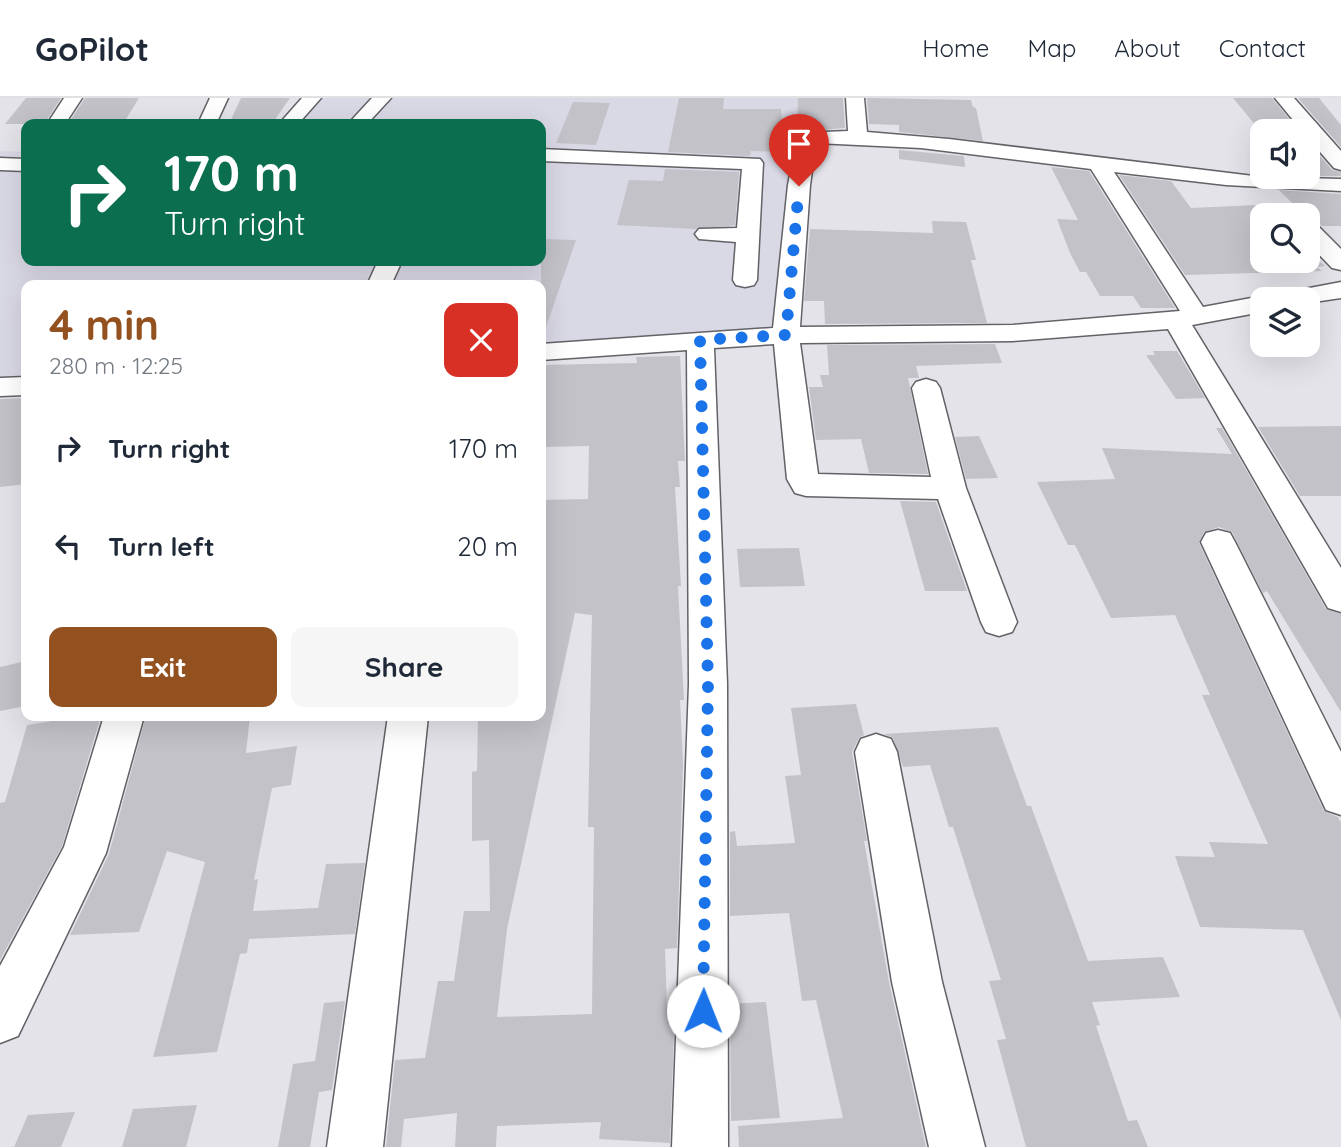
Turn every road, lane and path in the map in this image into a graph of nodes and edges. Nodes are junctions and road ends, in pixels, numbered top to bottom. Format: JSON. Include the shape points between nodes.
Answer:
{"nodes":[{"id":1,"x":73,"y":98,"type":"edge"},
{"id":2,"x":219,"y":98,"type":"edge"},
{"id":3,"x":312,"y":98,"type":"edge"},
{"id":4,"x":382,"y":98,"type":"edge"},
{"id":5,"x":855,"y":98,"type":"edge"},
{"id":6,"x":1284,"y":98,"type":"edge"},
{"id":7,"x":58,"y":119,"type":"edge"},
{"id":8,"x":209,"y":119,"type":"edge"},
{"id":9,"x":293,"y":119,"type":"edge"},
{"id":10,"x":362,"y":119,"type":"edge"},
{"id":11,"x":858,"y":137,"type":"junction"},
{"id":12,"x":0,"y":145,"type":"edge"},
{"id":13,"x":21,"y":146,"type":"edge"},
{"id":14,"x":546,"y":155,"type":"edge"},
{"id":15,"x":0,"y":164,"type":"edge"},
{"id":16,"x":1098,"y":164,"type":"junction"},
{"id":17,"x":1341,"y":164,"type":"edge"},
{"id":18,"x":21,"y":165,"type":"edge"},
{"id":19,"x":1250,"y":180,"type":"edge"},
{"id":20,"x":1320,"y":184,"type":"edge"},
{"id":21,"x":1341,"y":185,"type":"edge"},
{"id":22,"x":1269,"y":189,"type":"edge"},
{"id":23,"x":1282,"y":203,"type":"edge"},
{"id":24,"x":707,"y":234,"type":"dead end"},
{"id":25,"x":748,"y":236,"type":"junction"},
{"id":26,"x":1320,"y":241,"type":"edge"},
{"id":27,"x":1341,"y":263,"type":"edge"},
{"id":28,"x":745,"y":280,"type":"dead end"},
{"id":29,"x":1341,"y":290,"type":"edge"},
{"id":30,"x":1320,"y":294,"type":"edge"},
{"id":31,"x":1250,"y":306,"type":"edge"},
{"id":32,"x":1186,"y":319,"type":"junction"},
{"id":33,"x":786,"y":335,"type":"junction"},
{"id":34,"x":700,"y":340,"type":"junction"},
{"id":35,"x":546,"y":352,"type":"edge"},
{"id":36,"x":21,"y":386,"type":"edge"},
{"id":37,"x":0,"y":387,"type":"edge"},
{"id":38,"x":926,"y":388,"type":"dead end"},
{"id":39,"x":950,"y":488,"type":"junction"},
{"id":40,"x":1217,"y":542,"type":"dead end"},
{"id":41,"x":1341,"y":598,"type":"edge"},
{"id":42,"x":999,"y":622,"type":"dead end"},
{"id":43,"x":123,"y":721,"type":"edge"},
{"id":44,"x":407,"y":721,"type":"edge"},
{"id":45,"x":876,"y":752,"type":"dead end"},
{"id":46,"x":1341,"y":796,"type":"edge"},
{"id":47,"x":0,"y":1018,"type":"edge"},
{"id":48,"x":355,"y":1147,"type":"edge"},
{"id":49,"x":700,"y":1147,"type":"edge"},
{"id":50,"x":957,"y":1147,"type":"edge"}],
"edges":[{"from":1,"to":7,"type":"street"},
{"from":2,"to":8,"type":"street"},
{"from":3,"to":9,"type":"street"},
{"from":4,"to":10,"type":"street"},
{"from":5,"to":11,"type":"street"},
{"from":6,"to":17,"type":"street"},
{"from":11,"to":16,"type":"street"},
{"from":11,"to":33,"type":"street","via":[[807,137]]},
{"from":12,"to":13,"type":"street"},
{"from":14,"to":25,"type":"street","via":[[753,163]]},
{"from":15,"to":18,"type":"street"},
{"from":16,"to":19,"type":"street"},
{"from":16,"to":32,"type":"street"},
{"from":20,"to":21,"type":"street"},
{"from":22,"to":23,"type":"street"},
{"from":24,"to":25,"type":"street"},
{"from":25,"to":28,"type":"street"},
{"from":26,"to":27,"type":"street"},
{"from":29,"to":30,"type":"street"},
{"from":31,"to":32,"type":"street"},
{"from":32,"to":33,"type":"street","via":[[1013,333]]},
{"from":32,"to":41,"type":"street"},
{"from":33,"to":34,"type":"street"},
{"from":33,"to":39,"type":"street","via":[[806,485]]},
{"from":34,"to":35,"type":"street"},
{"from":34,"to":49,"type":"street","via":[[708,684]]},
{"from":36,"to":37,"type":"street"},
{"from":38,"to":39,"type":"street"},
{"from":39,"to":42,"type":"street"},
{"from":40,"to":46,"type":"street"},
{"from":43,"to":47,"type":"street","via":[[84,853]]},
{"from":44,"to":48,"type":"street"},
{"from":45,"to":50,"type":"street","via":[[917,982]]}]}
